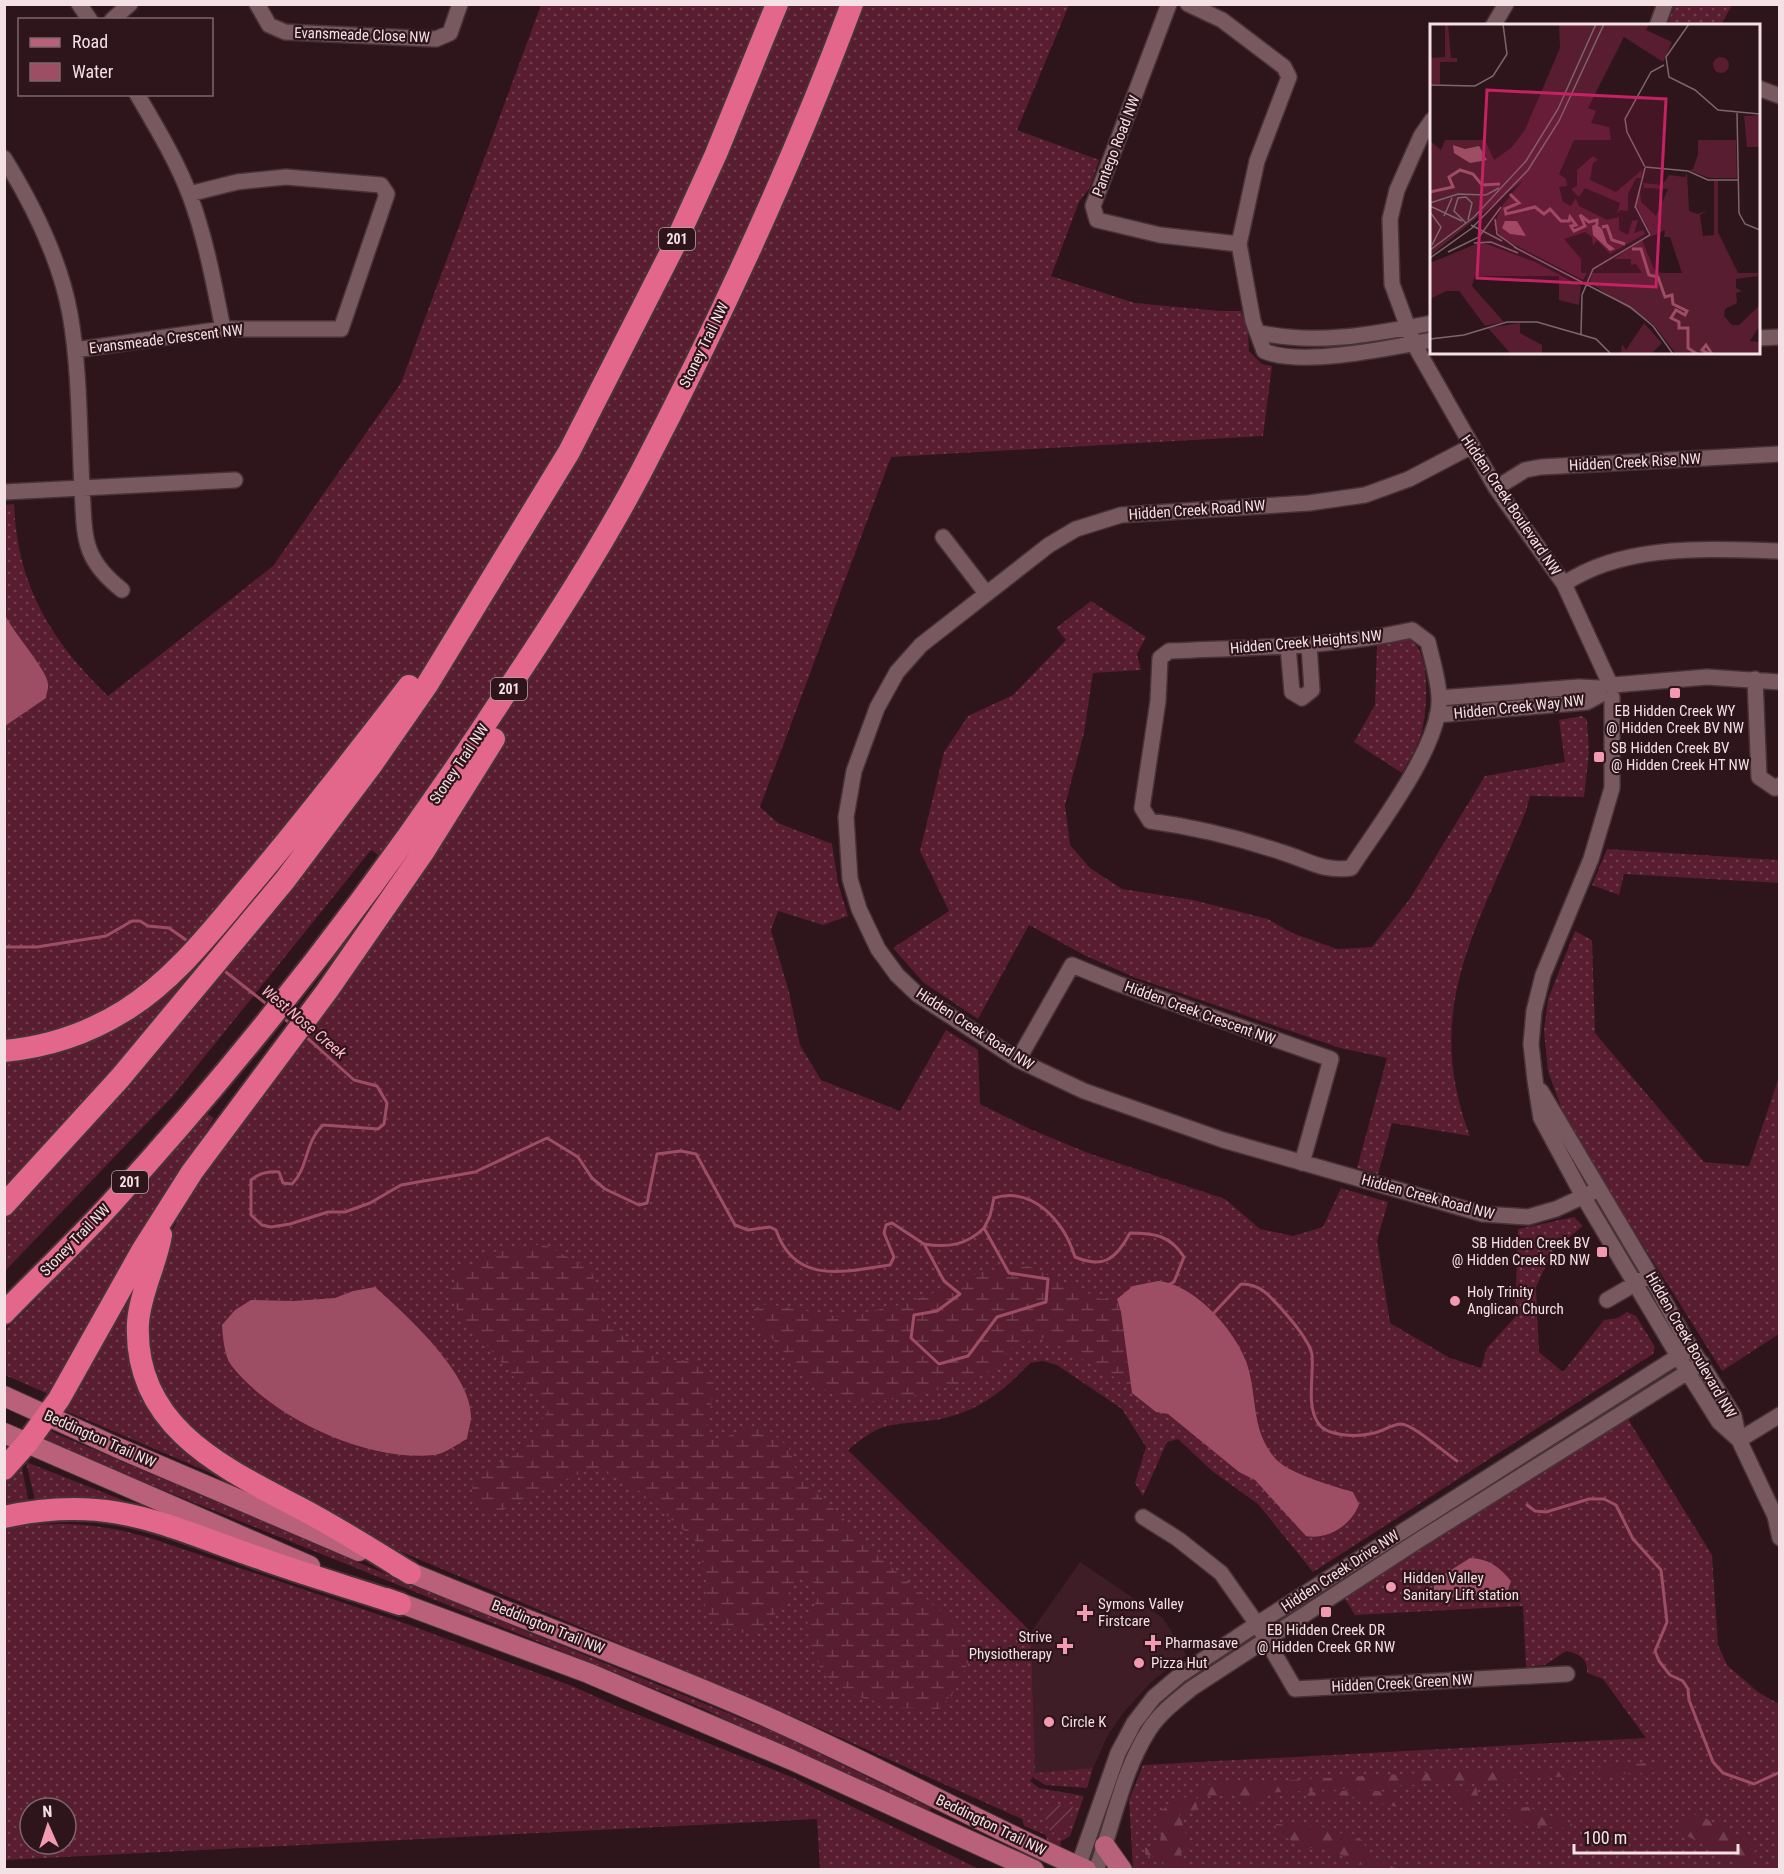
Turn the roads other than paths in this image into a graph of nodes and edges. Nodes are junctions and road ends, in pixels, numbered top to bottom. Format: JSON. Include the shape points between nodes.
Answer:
{"nodes":[{"id":1,"x":79,"y":4,"type":"edge"},
{"id":2,"x":130,"y":4,"type":"edge"},
{"id":3,"x":257,"y":4,"type":"edge"},
{"id":4,"x":460,"y":4,"type":"edge"},
{"id":5,"x":777,"y":4,"type":"edge"},
{"id":6,"x":852,"y":4,"type":"edge"},
{"id":7,"x":1169,"y":4,"type":"edge"},
{"id":8,"x":1188,"y":4,"type":"edge"},
{"id":9,"x":1506,"y":4,"type":"edge"},
{"id":10,"x":1665,"y":4,"type":"edge"},
{"id":11,"x":89,"y":18,"type":"edge"},
{"id":12,"x":114,"y":18,"type":"edge"},
{"id":13,"x":1494,"y":24,"type":"edge"},
{"id":14,"x":1659,"y":24,"type":"edge"},
{"id":15,"x":1760,"y":89,"type":"edge"},
{"id":16,"x":138,"y":96,"type":"edge"},
{"id":17,"x":1779,"y":96,"type":"edge"},
{"id":18,"x":1430,"y":122,"type":"edge"},
{"id":19,"x":4,"y":158,"type":"edge"},
{"id":20,"x":189,"y":194,"type":"junction"},
{"id":21,"x":1239,"y":244,"type":"junction"},
{"id":22,"x":1430,"y":323,"type":"edge"},
{"id":23,"x":1407,"y":328,"type":"junction"},
{"id":24,"x":223,"y":329,"type":"junction"},
{"id":25,"x":1257,"y":332,"type":"junction"},
{"id":26,"x":1779,"y":337,"type":"edge"},
{"id":27,"x":1760,"y":338,"type":"edge"},
{"id":28,"x":1430,"y":340,"type":"edge"},
{"id":29,"x":1414,"y":344,"type":"junction"},
{"id":30,"x":75,"y":350,"type":"junction"},
{"id":31,"x":1470,"y":447,"type":"junction"},
{"id":32,"x":1779,"y":454,"type":"edge"},
{"id":33,"x":561,"y":465,"type":"junction"},
{"id":34,"x":235,"y":480,"type":"dead end"},
{"id":35,"x":82,"y":488,"type":"junction"},
{"id":36,"x":1496,"y":488,"type":"junction"},
{"id":37,"x":4,"y":492,"type":"edge"},
{"id":38,"x":616,"y":517,"type":"junction"},
{"id":39,"x":943,"y":537,"type":"dead end"},
{"id":40,"x":1779,"y":551,"type":"edge"},
{"id":41,"x":1564,"y":584,"type":"junction"},
{"id":42,"x":122,"y":590,"type":"dead end"},
{"id":43,"x":986,"y":593,"type":"junction"},
{"id":44,"x":1309,"y":645,"type":"junction"},
{"id":45,"x":1288,"y":646,"type":"junction"},
{"id":46,"x":1755,"y":679,"type":"junction"},
{"id":47,"x":1779,"y":682,"type":"edge"},
{"id":48,"x":1607,"y":691,"type":"junction"},
{"id":49,"x":1439,"y":698,"type":"junction"},
{"id":50,"x":1437,"y":716,"type":"junction"},
{"id":51,"x":1779,"y":785,"type":"edge"},
{"id":52,"x":4,"y":1051,"type":"edge"},
{"id":53,"x":1018,"y":1060,"type":"junction"},
{"id":54,"x":1534,"y":1080,"type":"junction"},
{"id":55,"x":1302,"y":1163,"type":"junction"},
{"id":56,"x":1598,"y":1190,"type":"junction"},
{"id":57,"x":1583,"y":1196,"type":"junction"},
{"id":58,"x":4,"y":1205,"type":"edge"},
{"id":59,"x":162,"y":1220,"type":"junction"},
{"id":60,"x":1650,"y":1275,"type":"junction"},
{"id":61,"x":1637,"y":1283,"type":"junction"},
{"id":62,"x":1607,"y":1300,"type":"dead end"},
{"id":63,"x":4,"y":1313,"type":"edge"},
{"id":64,"x":1685,"y":1352,"type":"junction"},
{"id":65,"x":1702,"y":1363,"type":"junction"},
{"id":66,"x":1687,"y":1371,"type":"junction"},
{"id":67,"x":4,"y":1396,"type":"edge"},
{"id":68,"x":47,"y":1415,"type":"junction"},
{"id":69,"x":1779,"y":1415,"type":"edge"},
{"id":70,"x":4,"y":1433,"type":"edge"},
{"id":71,"x":1739,"y":1440,"type":"junction"},
{"id":72,"x":27,"y":1443,"type":"junction"},
{"id":73,"x":4,"y":1468,"type":"edge"},
{"id":74,"x":4,"y":1517,"type":"edge"},
{"id":75,"x":1143,"y":1517,"type":"dead end"},
{"id":76,"x":1779,"y":1538,"type":"edge"},
{"id":77,"x":1365,"y":1556,"type":"junction"},
{"id":78,"x":1376,"y":1571,"type":"junction"},
{"id":79,"x":410,"y":1573,"type":"junction"},
{"id":80,"x":400,"y":1604,"type":"junction"},
{"id":81,"x":1257,"y":1624,"type":"junction"},
{"id":82,"x":1266,"y":1640,"type":"junction"},
{"id":83,"x":1567,"y":1674,"type":"dead end"},
{"id":84,"x":1154,"y":1697,"type":"junction"},
{"id":85,"x":1167,"y":1708,"type":"junction"},
{"id":86,"x":1105,"y":1846,"type":"junction"},
{"id":87,"x":1014,"y":1864,"type":"edge"},
{"id":88,"x":1034,"y":1869,"type":"edge"},
{"id":89,"x":1084,"y":1869,"type":"edge"},
{"id":90,"x":1122,"y":1869,"type":"edge"}],
"edges":[{"from":1,"to":11,"type":"street"},
{"from":2,"to":12,"type":"street"},
{"from":3,"to":4,"type":"street","name":"Evansmeade Close NW","via":[[269,25],[285,32],[436,39],[450,33]]},
{"from":5,"to":33,"type":"highway","number":"201","via":[[674,246]]},
{"from":6,"to":38,"type":"highway","name":"Stoney Trail NW","number":"201","via":[[788,166],[747,256]]},
{"from":7,"to":21,"type":"street","name":"Pantego Road NW","via":[[1093,206],[1097,220],[1160,236]]},
{"from":8,"to":21,"type":"street","via":[[1221,20],[1284,67],[1289,77],[1257,161]]},
{"from":9,"to":13,"type":"street"},
{"from":10,"to":14,"type":"street"},
{"from":15,"to":17,"type":"street"},
{"from":16,"to":20,"type":"street"},
{"from":18,"to":23,"type":"street","name":"Hidden Creek Boulevard NW","via":[[1408,163],[1390,219],[1392,284]]},
{"from":19,"to":30,"type":"street","via":[[37,218],[56,264],[70,311]]},
{"from":20,"to":24,"type":"street","via":[[210,264]]},
{"from":20,"to":24,"type":"street","name":"Evansmeade Crescent NW","via":[[237,182],[286,177],[381,185],[387,194],[341,329]]},
{"from":21,"to":25,"type":"street"},
{"from":22,"to":23,"type":"street"},
{"from":23,"to":25,"type":"street","via":[[1320,339]]},
{"from":23,"to":29,"type":"street","name":"Hidden Creek Boulevard NW"},
{"from":24,"to":30,"type":"street","name":"Evansmeade Crescent NW"},
{"from":25,"to":29,"type":"street","via":[[1264,351],[1275,355],[1334,356]]},
{"from":26,"to":27,"type":"street"},
{"from":28,"to":29,"type":"street"},
{"from":29,"to":31,"type":"street","name":"Hidden Creek Boulevard NW"},
{"from":30,"to":35,"type":"street"},
{"from":31,"to":36,"type":"street","name":"Hidden Creek Boulevard NW"},
{"from":31,"to":43,"type":"street","name":"Hidden Creek Road NW","via":[[1365,495],[1309,503],[1121,515],[1076,529]]},
{"from":32,"to":36,"type":"street","name":"Hidden Creek Rise NW","via":[[1541,466]]},
{"from":33,"to":52,"type":"highway","via":[[425,664],[349,765],[171,974],[144,997],[95,1028],[48,1045]]},
{"from":33,"to":58,"type":"highway","number":"201","via":[[427,685],[321,834],[192,993]]},
{"from":34,"to":35,"type":"street"},
{"from":35,"to":37,"type":"street"},
{"from":35,"to":42,"type":"street","via":[[86,542],[103,575]]},
{"from":36,"to":41,"type":"street","name":"Hidden Creek Boulevard NW"},
{"from":38,"to":59,"type":"highway","via":[[584,594],[424,851],[327,991],[199,1162]]},
{"from":38,"to":63,"type":"highway","name":"Stoney Trail NW","number":"201","via":[[452,776],[372,889],[249,1046],[107,1208]]},
{"from":39,"to":43,"type":"street"},
{"from":40,"to":41,"type":"street","via":[[1720,550],[1632,556],[1583,571]]},
{"from":41,"to":48,"type":"street","name":"Hidden Creek Boulevard NW","via":[[1597,654]]},
{"from":43,"to":53,"type":"street","name":"Hidden Creek Road NW","via":[[921,645],[897,672],[877,708],[854,771],[846,816],[846,856],[859,909],[878,949],[897,975],[941,1011]]},
{"from":44,"to":45,"type":"street","name":"Hidden Creek Heights NW"},
{"from":44,"to":45,"type":"street","via":[[1312,690],[1302,698],[1292,692]]},
{"from":44,"to":49,"type":"street","name":"Hidden Creek Heights NW","via":[[1412,630],[1428,642]]},
{"from":45,"to":50,"type":"street","name":"Hidden Creek Heights NW","via":[[1169,651],[1160,657],[1158,701],[1142,808],[1150,821],[1280,851],[1333,871],[1351,868],[1419,764]]},
{"from":46,"to":47,"type":"street","name":"Hidden Creek Way NW"},
{"from":46,"to":48,"type":"street","name":"Hidden Creek Way NW","via":[[1707,677]]},
{"from":46,"to":51,"type":"street","via":[[1759,777],[1775,788]]},
{"from":48,"to":49,"type":"street","name":"Hidden Creek Way NW","via":[[1579,687]]},
{"from":48,"to":50,"type":"street","name":"Hidden Creek Way NW","via":[[1587,702]]},
{"from":48,"to":54,"type":"street","name":"Hidden Creek Boulevard NW","via":[[1612,788],[1602,825],[1543,975],[1531,1044]]},
{"from":49,"to":50,"type":"street","name":"Hidden Creek Heights NW"},
{"from":53,"to":55,"type":"street","name":"Hidden Creek Road NW","via":[[1084,1091]]},
{"from":53,"to":55,"type":"street","name":"Hidden Creek Crescent NW","via":[[1072,964],[1331,1059]]},
{"from":54,"to":56,"type":"street","name":"Hidden Creek Boulevard NW"},
{"from":54,"to":57,"type":"street","name":"Hidden Creek Boulevard NW","via":[[1541,1119]]},
{"from":55,"to":57,"type":"street","name":"Hidden Creek Road NW","via":[[1502,1217],[1556,1209]]},
{"from":56,"to":57,"type":"street","name":"Hidden Creek Road NW"},
{"from":56,"to":60,"type":"street","name":"Hidden Creek Boulevard NW"},
{"from":57,"to":61,"type":"street","name":"Hidden Creek Boulevard NW"},
{"from":59,"to":68,"type":"highway"},
{"from":59,"to":79,"type":"highway","via":[[161,1238],[138,1323],[147,1380],[165,1414],[190,1443],[228,1471]]},
{"from":60,"to":61,"type":"street"},
{"from":60,"to":64,"type":"street","name":"Hidden Creek Boulevard NW"},
{"from":61,"to":62,"type":"street"},
{"from":61,"to":64,"type":"street","name":"Hidden Creek Boulevard NW"},
{"from":64,"to":65,"type":"street","name":"Hidden Creek Boulevard NW"},
{"from":64,"to":66,"type":"street","name":"Hidden Creek Boulevard NW"},
{"from":64,"to":77,"type":"street","name":"Hidden Creek Drive NW"},
{"from":65,"to":66,"type":"street","name":"Hidden Creek Drive NW"},
{"from":65,"to":71,"type":"street","name":"Hidden Creek Boulevard NW","via":[[1734,1416]]},
{"from":66,"to":71,"type":"street","name":"Hidden Creek Boulevard NW","via":[[1719,1422]]},
{"from":66,"to":78,"type":"street","name":"Hidden Creek Drive NW"},
{"from":67,"to":68,"type":"main road","name":"Beddington Trail NW"},
{"from":68,"to":72,"type":"highway"},
{"from":68,"to":79,"type":"main road","name":"Beddington Trail NW"},
{"from":69,"to":71,"type":"street"},
{"from":70,"to":72,"type":"main road","name":"Beddington Trail NW"},
{"from":71,"to":76,"type":"street","via":[[1775,1516]]},
{"from":72,"to":73,"type":"highway"},
{"from":72,"to":80,"type":"main road","name":"Beddington Trail NW"},
{"from":74,"to":80,"type":"highway","via":[[52,1509],[120,1511],[166,1523]]},
{"from":75,"to":81,"type":"street","via":[[1221,1572]]},
{"from":77,"to":78,"type":"street"},
{"from":77,"to":81,"type":"street","name":"Hidden Creek Drive NW"},
{"from":78,"to":82,"type":"street","name":"Hidden Creek Drive NW"},
{"from":79,"to":89,"type":"main road","name":"Beddington Trail NW","via":[[742,1706]]},
{"from":80,"to":87,"type":"main road","name":"Beddington Trail NW","via":[[588,1673],[792,1760]]},
{"from":81,"to":82,"type":"street"},
{"from":81,"to":84,"type":"street","name":"Hidden Creek Drive NW"},
{"from":82,"to":83,"type":"street","name":"Hidden Creek Green NW","via":[[1295,1689]]},
{"from":82,"to":85,"type":"street","name":"Hidden Creek Drive NW"},
{"from":84,"to":85,"type":"street"},
{"from":84,"to":89,"type":"street","name":"Hidden Creek Drive NW","via":[[1118,1753]]},
{"from":85,"to":86,"type":"street","name":"Hidden Creek Drive NW","via":[[1149,1730],[1130,1769]]},
{"from":86,"to":89,"type":"street","name":"Hidden Creek Drive NW"},
{"from":86,"to":90,"type":"main road"},
{"from":87,"to":88,"type":"main road","name":"Beddington Trail NW"}]}
